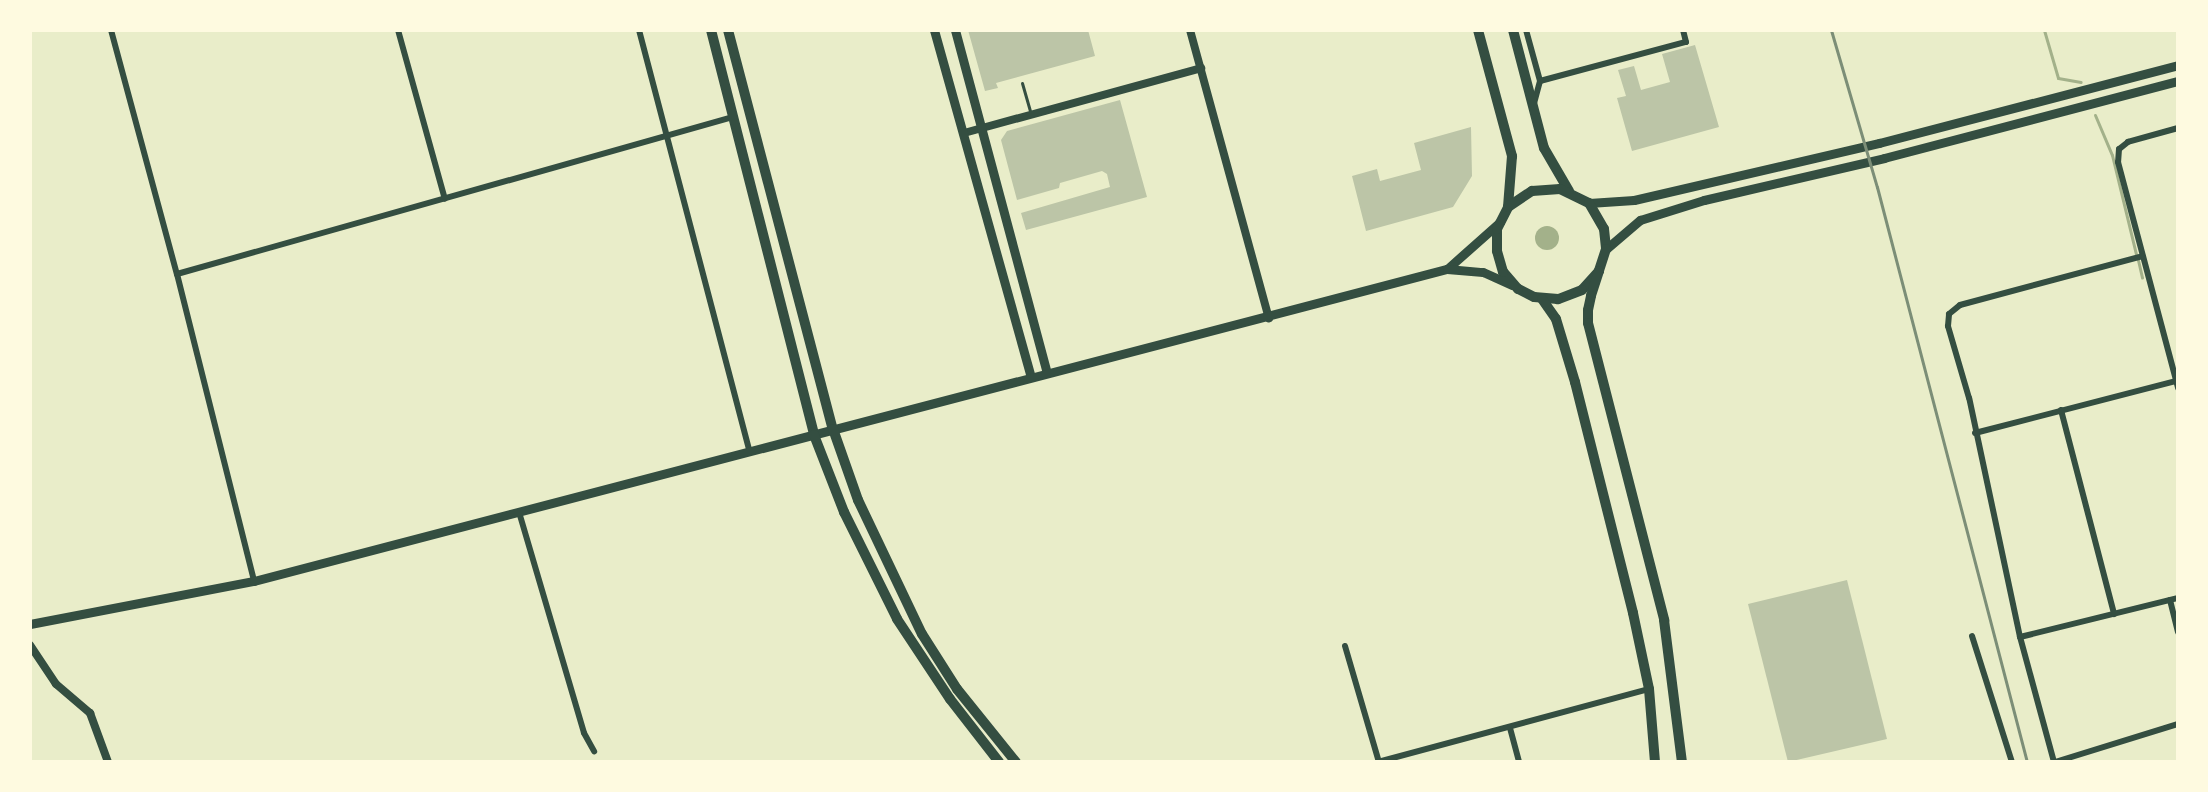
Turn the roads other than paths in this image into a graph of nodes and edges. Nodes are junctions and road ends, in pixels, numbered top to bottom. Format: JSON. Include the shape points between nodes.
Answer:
{"nodes":[{"id":1,"x":111,"y":30,"type":"edge"},
{"id":2,"x":398,"y":30,"type":"edge"},
{"id":3,"x":639,"y":30,"type":"edge"},
{"id":4,"x":711,"y":30,"type":"edge"},
{"id":5,"x":728,"y":30,"type":"edge"},
{"id":6,"x":934,"y":30,"type":"edge"},
{"id":7,"x":955,"y":30,"type":"edge"},
{"id":8,"x":1190,"y":30,"type":"edge"},
{"id":9,"x":1478,"y":30,"type":"edge"},
{"id":10,"x":1513,"y":30,"type":"edge"},
{"id":11,"x":1526,"y":30,"type":"edge"},
{"id":12,"x":1683,"y":30,"type":"edge"},
{"id":13,"x":2178,"y":65,"type":"edge"},
{"id":14,"x":1201,"y":68,"type":"junction"},
{"id":15,"x":1540,"y":81,"type":"junction"},
{"id":16,"x":2178,"y":81,"type":"edge"},
{"id":17,"x":1022,"y":83,"type":"dead end"},
{"id":18,"x":1533,"y":107,"type":"junction"},
{"id":19,"x":1031,"y":114,"type":"junction"},
{"id":20,"x":733,"y":117,"type":"junction"},
{"id":21,"x":2178,"y":128,"type":"edge"},
{"id":22,"x":980,"y":129,"type":"junction"},
{"id":23,"x":964,"y":133,"type":"junction"},
{"id":24,"x":668,"y":135,"type":"junction"},
{"id":25,"x":1569,"y":191,"type":"junction"},
{"id":26,"x":445,"y":199,"type":"junction"},
{"id":27,"x":1589,"y":203,"type":"junction"},
{"id":28,"x":1508,"y":207,"type":"junction"},
{"id":29,"x":1500,"y":222,"type":"junction"},
{"id":30,"x":1606,"y":249,"type":"junction"},
{"id":31,"x":2143,"y":256,"type":"junction"},
{"id":32,"x":1447,"y":269,"type":"junction"},
{"id":33,"x":1599,"y":271,"type":"junction"},
{"id":34,"x":177,"y":274,"type":"junction"},
{"id":35,"x":1518,"y":289,"type":"junction"},
{"id":36,"x":1542,"y":299,"type":"junction"},
{"id":37,"x":1269,"y":318,"type":"junction"},
{"id":38,"x":1047,"y":373,"type":"junction"},
{"id":39,"x":1031,"y":377,"type":"junction"},
{"id":40,"x":2177,"y":384,"type":"edge"},
{"id":41,"x":2061,"y":410,"type":"junction"},
{"id":42,"x":833,"y":429,"type":"junction"},
{"id":43,"x":1975,"y":433,"type":"junction"},
{"id":44,"x":814,"y":435,"type":"junction"},
{"id":45,"x":750,"y":452,"type":"junction"},
{"id":46,"x":519,"y":512,"type":"junction"},
{"id":47,"x":254,"y":581,"type":"junction"},
{"id":48,"x":2174,"y":599,"type":"edge"},
{"id":49,"x":2114,"y":614,"type":"junction"},
{"id":50,"x":30,"y":624,"type":"edge"},
{"id":51,"x":2178,"y":632,"type":"edge"},
{"id":52,"x":1972,"y":636,"type":"dead end"},
{"id":53,"x":2020,"y":637,"type":"junction"},
{"id":54,"x":30,"y":645,"type":"edge"},
{"id":55,"x":1345,"y":646,"type":"dead end"},
{"id":56,"x":1649,"y":689,"type":"junction"},
{"id":57,"x":2178,"y":724,"type":"edge"},
{"id":58,"x":1510,"y":728,"type":"junction"},
{"id":59,"x":594,"y":751,"type":"dead end"},
{"id":60,"x":108,"y":762,"type":"edge"},
{"id":61,"x":999,"y":762,"type":"edge"},
{"id":62,"x":1016,"y":762,"type":"edge"},
{"id":63,"x":1379,"y":762,"type":"edge"},
{"id":64,"x":1519,"y":762,"type":"edge"},
{"id":65,"x":1655,"y":762,"type":"edge"},
{"id":66,"x":1682,"y":762,"type":"edge"},
{"id":67,"x":2012,"y":762,"type":"edge"},
{"id":68,"x":2054,"y":762,"type":"edge"}],
"edges":[{"from":1,"to":34,"type":"street"},
{"from":2,"to":26,"type":"street"},
{"from":3,"to":24,"type":"street"},
{"from":4,"to":20,"type":"main road"},
{"from":5,"to":42,"type":"main road"},
{"from":6,"to":23,"type":"main road"},
{"from":7,"to":22,"type":"main road"},
{"from":8,"to":14,"type":"street"},
{"from":9,"to":28,"type":"main road","via":[[1512,156]]},
{"from":10,"to":18,"type":"main road"},
{"from":11,"to":15,"type":"street"},
{"from":12,"to":15,"type":"street","via":[[1686,42]]},
{"from":13,"to":27,"type":"main road","via":[[1838,153],[1634,200]]},
{"from":14,"to":19,"type":"street"},
{"from":14,"to":37,"type":"street"},
{"from":15,"to":18,"type":"street"},
{"from":16,"to":30,"type":"main road","via":[[1652,215]]},
{"from":17,"to":19,"type":"lane"},
{"from":18,"to":25,"type":"main road","via":[[1544,148]]},
{"from":19,"to":22,"type":"street"},
{"from":20,"to":24,"type":"street"},
{"from":20,"to":44,"type":"main road"},
{"from":21,"to":31,"type":"street","via":[[2119,149]]},
{"from":22,"to":23,"type":"street"},
{"from":22,"to":38,"type":"main road"},
{"from":23,"to":39,"type":"main road"},
{"from":24,"to":26,"type":"street"},
{"from":24,"to":45,"type":"street"},
{"from":25,"to":27,"type":"main road"},
{"from":25,"to":28,"type":"main road","via":[[1541,188]]},
{"from":26,"to":34,"type":"street"},
{"from":27,"to":30,"type":"main road","via":[[1604,229]]},
{"from":28,"to":29,"type":"main road"},
{"from":29,"to":32,"type":"main road"},
{"from":29,"to":35,"type":"main road","via":[[1498,258]]},
{"from":30,"to":33,"type":"main road"},
{"from":31,"to":40,"type":"street"},
{"from":31,"to":43,"type":"street","via":[[1960,305],[1949,314]]},
{"from":32,"to":35,"type":"main road","via":[[1483,272]]},
{"from":32,"to":37,"type":"main road"},
{"from":33,"to":36,"type":"main road","via":[[1575,294]]},
{"from":33,"to":66,"type":"main road","via":[[1588,323],[1664,620]]},
{"from":34,"to":47,"type":"street"},
{"from":35,"to":36,"type":"main road"},
{"from":36,"to":56,"type":"main road","via":[[1556,319],[1575,382]]},
{"from":37,"to":38,"type":"main road"},
{"from":38,"to":39,"type":"main road"},
{"from":39,"to":42,"type":"main road"},
{"from":40,"to":41,"type":"street"},
{"from":41,"to":43,"type":"street"},
{"from":41,"to":49,"type":"street"},
{"from":42,"to":44,"type":"main road"},
{"from":42,"to":62,"type":"main road","via":[[858,500],[908,609],[957,689]]},
{"from":43,"to":53,"type":"street"},
{"from":44,"to":45,"type":"main road"},
{"from":44,"to":61,"type":"main road","via":[[864,558],[897,619]]},
{"from":45,"to":46,"type":"main road"},
{"from":46,"to":47,"type":"main road"},
{"from":46,"to":59,"type":"street","via":[[584,733]]},
{"from":47,"to":50,"type":"main road"},
{"from":48,"to":49,"type":"street"},
{"from":48,"to":51,"type":"street"},
{"from":49,"to":53,"type":"street"},
{"from":52,"to":67,"type":"street"},
{"from":53,"to":68,"type":"street"},
{"from":54,"to":60,"type":"street","via":[[56,684],[90,713]]},
{"from":55,"to":63,"type":"street"},
{"from":56,"to":58,"type":"street"},
{"from":56,"to":65,"type":"main road"},
{"from":57,"to":68,"type":"street"},
{"from":58,"to":63,"type":"street"},
{"from":58,"to":64,"type":"street"}]}
